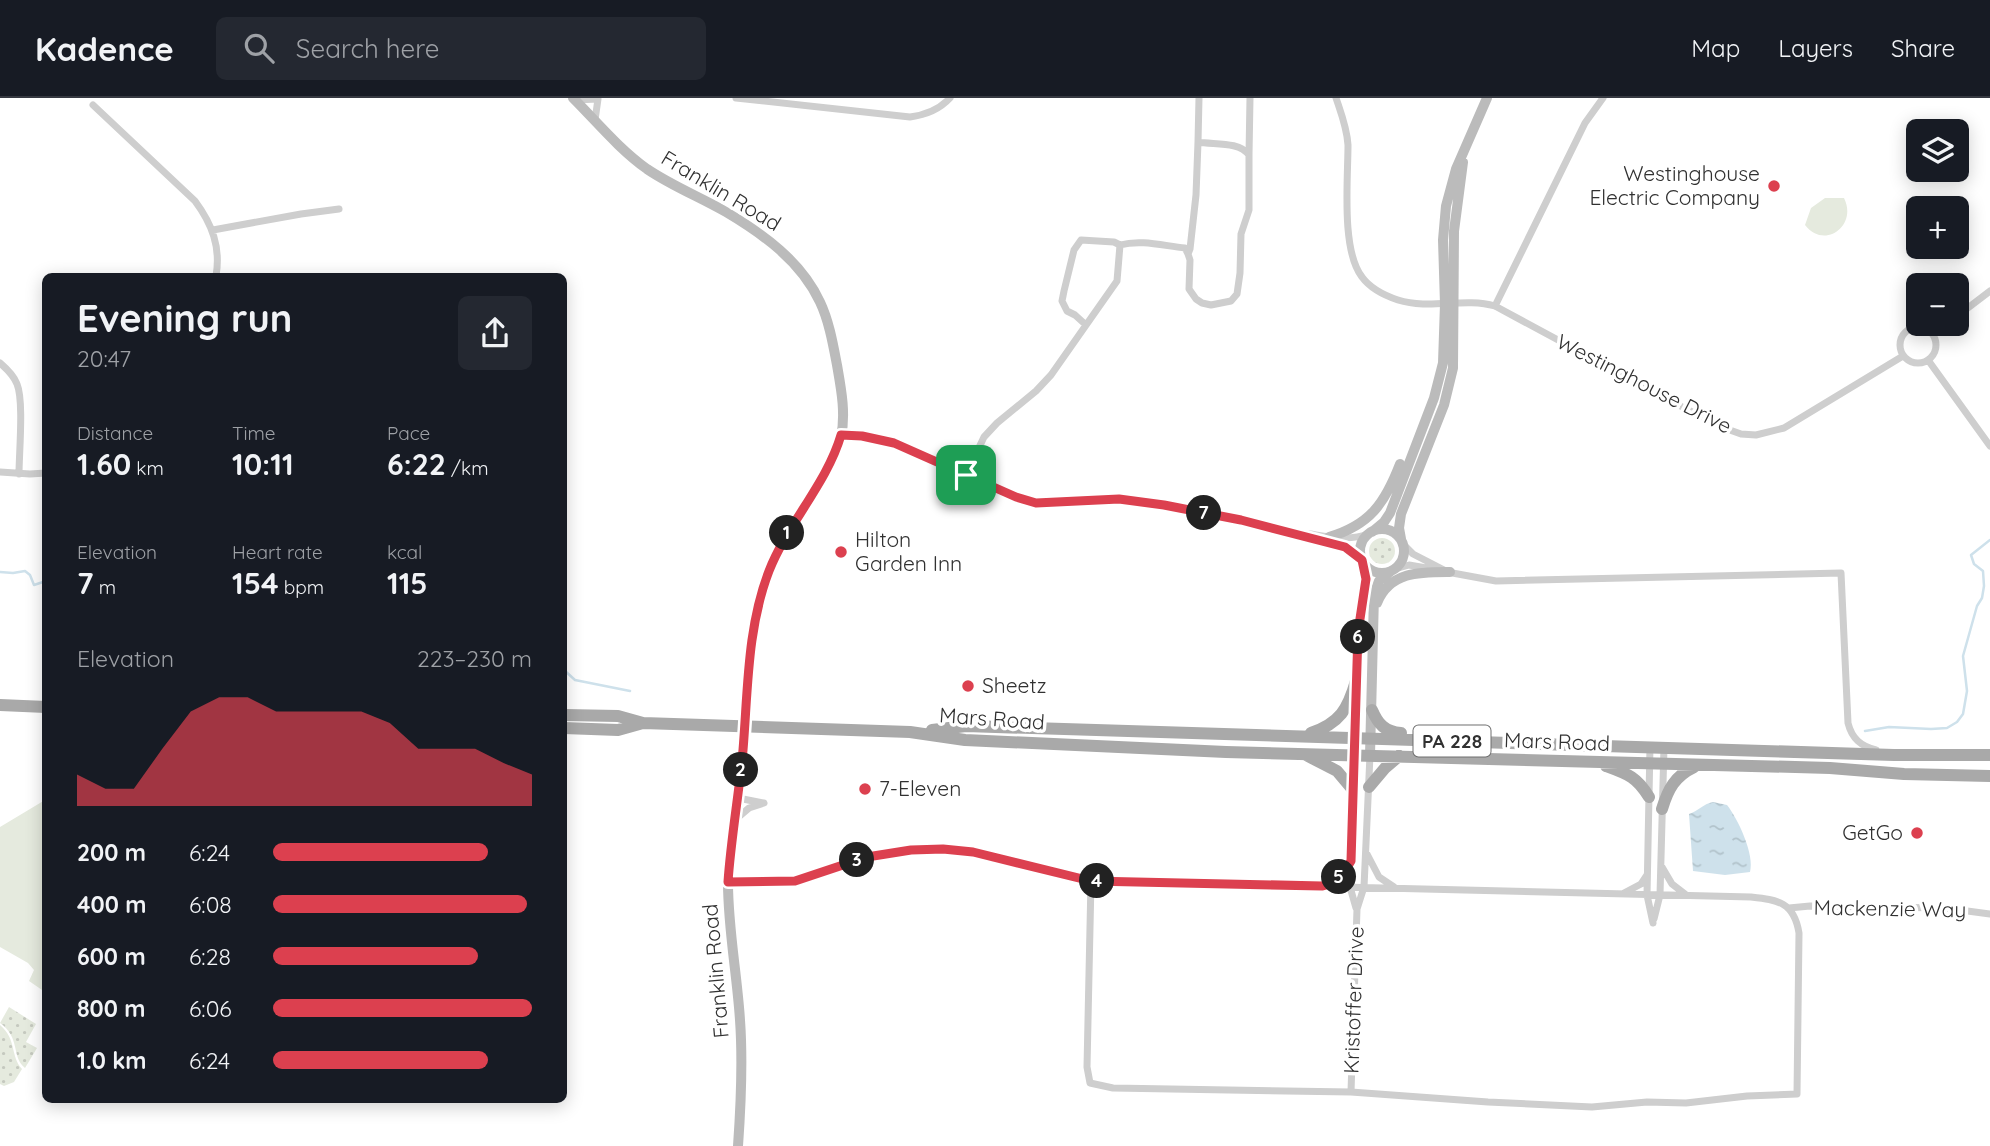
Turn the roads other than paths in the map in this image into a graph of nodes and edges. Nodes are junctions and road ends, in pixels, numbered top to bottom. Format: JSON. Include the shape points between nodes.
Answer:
{"nodes":[{"id":1,"x":736,"y":98,"type":"edge"},
{"id":2,"x":950,"y":98,"type":"edge"},
{"id":3,"x":1199,"y":98,"type":"edge"},
{"id":4,"x":1250,"y":98,"type":"edge"},
{"id":5,"x":1336,"y":98,"type":"edge"},
{"id":6,"x":1487,"y":98,"type":"edge"},
{"id":7,"x":1603,"y":98,"type":"edge"},
{"id":8,"x":574,"y":99,"type":"edge"},
{"id":9,"x":598,"y":99,"type":"edge"},
{"id":10,"x":93,"y":105,"type":"dead end"},
{"id":11,"x":595,"y":120,"type":"junction"},
{"id":12,"x":1198,"y":142,"type":"junction"},
{"id":13,"x":1249,"y":155,"type":"junction"},
{"id":14,"x":339,"y":209,"type":"dead end"},
{"id":15,"x":213,"y":230,"type":"junction"},
{"id":16,"x":1120,"y":245,"type":"junction"},
{"id":17,"x":1188,"y":254,"type":"junction"},
{"id":18,"x":216,"y":273,"type":"edge"},
{"id":19,"x":1990,"y":291,"type":"edge"},
{"id":20,"x":1450,"y":304,"type":"junction"},
{"id":21,"x":1494,"y":306,"type":"junction"},
{"id":22,"x":1969,"y":307,"type":"edge"},
{"id":23,"x":1086,"y":325,"type":"junction"},
{"id":24,"x":1906,"y":331,"type":"edge"},
{"id":25,"x":1934,"y":336,"type":"edge"},
{"id":26,"x":1903,"y":356,"type":"junction"},
{"id":27,"x":1928,"y":360,"type":"junction"},
{"id":28,"x":0,"y":363,"type":"edge"},
{"id":29,"x":1438,"y":386,"type":"junction"},
{"id":30,"x":841,"y":435,"type":"junction"},
{"id":31,"x":1990,"y":446,"type":"edge"},
{"id":32,"x":1413,"y":467,"type":"junction"},
{"id":33,"x":0,"y":472,"type":"edge"},
{"id":34,"x":42,"y":473,"type":"edge"},
{"id":35,"x":19,"y":474,"type":"junction"},
{"id":36,"x":966,"y":475,"type":"junction"},
{"id":37,"x":1285,"y":531,"type":"junction"},
{"id":38,"x":1371,"y":533,"type":"junction"},
{"id":39,"x":1329,"y":537,"type":"junction"},
{"id":40,"x":1402,"y":541,"type":"junction"},
{"id":41,"x":1363,"y":561,"type":"junction"},
{"id":42,"x":1393,"y":570,"type":"junction"},
{"id":43,"x":1450,"y":572,"type":"junction"},
{"id":44,"x":1375,"y":612,"type":"junction"},
{"id":45,"x":1356,"y":681,"type":"junction"},
{"id":46,"x":0,"y":705,"type":"edge"},
{"id":47,"x":42,"y":707,"type":"edge"},
{"id":48,"x":1372,"y":710,"type":"junction"},
{"id":49,"x":567,"y":715,"type":"edge"},
{"id":50,"x":643,"y":723,"type":"junction"},
{"id":51,"x":745,"y":726,"type":"junction"},
{"id":52,"x":567,"y":728,"type":"edge"},
{"id":53,"x":914,"y":732,"type":"junction"},
{"id":54,"x":1304,"y":736,"type":"junction"},
{"id":55,"x":1355,"y":737,"type":"junction"},
{"id":56,"x":1371,"y":737,"type":"junction"},
{"id":57,"x":1509,"y":743,"type":"junction"},
{"id":58,"x":1650,"y":746,"type":"junction"},
{"id":59,"x":1664,"y":747,"type":"junction"},
{"id":60,"x":1302,"y":754,"type":"junction"},
{"id":61,"x":1354,"y":755,"type":"junction"},
{"id":62,"x":1370,"y":755,"type":"junction"},
{"id":63,"x":1894,"y":755,"type":"junction"},
{"id":64,"x":1990,"y":755,"type":"edge"},
{"id":65,"x":1399,"y":756,"type":"junction"},
{"id":66,"x":1596,"y":763,"type":"junction"},
{"id":67,"x":1656,"y":764,"type":"junction"},
{"id":68,"x":1698,"y":765,"type":"junction"},
{"id":69,"x":1969,"y":776,"type":"junction"},
{"id":70,"x":1990,"y":776,"type":"edge"},
{"id":71,"x":1990,"y":782,"type":"edge"},
{"id":72,"x":1368,"y":787,"type":"junction"},
{"id":73,"x":1353,"y":790,"type":"junction"},
{"id":74,"x":1649,"y":797,"type":"junction"},
{"id":75,"x":738,"y":799,"type":"junction"},
{"id":76,"x":1662,"y":809,"type":"junction"},
{"id":77,"x":736,"y":819,"type":"junction"},
{"id":78,"x":1366,"y":851,"type":"junction"},
{"id":79,"x":1351,"y":861,"type":"junction"},
{"id":80,"x":1661,"y":864,"type":"junction"},
{"id":81,"x":1648,"y":875,"type":"junction"},
{"id":82,"x":1091,"y":881,"type":"junction"},
{"id":83,"x":728,"y":882,"type":"junction"},
{"id":84,"x":1322,"y":886,"type":"junction"},
{"id":85,"x":1350,"y":887,"type":"junction"},
{"id":86,"x":1364,"y":887,"type":"junction"},
{"id":87,"x":1398,"y":888,"type":"junction"},
{"id":88,"x":1619,"y":894,"type":"junction"},
{"id":89,"x":1647,"y":895,"type":"junction"},
{"id":90,"x":1660,"y":895,"type":"junction"},
{"id":91,"x":1689,"y":896,"type":"junction"},
{"id":92,"x":1789,"y":908,"type":"junction"},
{"id":93,"x":1357,"y":909,"type":"junction"},
{"id":94,"x":1990,"y":914,"type":"edge"},
{"id":95,"x":1351,"y":1092,"type":"junction"},
{"id":96,"x":738,"y":1146,"type":"edge"}],
"edges":[{"from":1,"to":2,"type":"street","via":[[910,117],[927,114]]},
{"from":3,"to":12,"type":"street"},
{"from":4,"to":13,"type":"street"},
{"from":5,"to":20,"type":"street","name":"Westinghouse Drive","via":[[1348,143],[1348,223],[1362,277],[1399,301]]},
{"from":6,"to":20,"type":"street","via":[[1452,182],[1444,220]]},
{"from":7,"to":21,"type":"street","via":[[1585,123]]},
{"from":8,"to":9,"type":"street"},
{"from":8,"to":11,"type":"street","name":"Franklin Road"},
{"from":9,"to":11,"type":"street"},
{"from":10,"to":15,"type":"street","via":[[195,201]]},
{"from":11,"to":30,"type":"street","name":"Franklin Road","via":[[645,167],[771,242],[807,280],[831,333],[842,402]]},
{"from":12,"to":13,"type":"street","via":[[1244,148]]},
{"from":12,"to":17,"type":"street"},
{"from":13,"to":17,"type":"street","via":[[1249,210],[1241,234],[1237,295],[1211,305],[1196,299],[1189,289]]},
{"from":14,"to":15,"type":"street"},
{"from":15,"to":18,"type":"street"},
{"from":16,"to":17,"type":"street","via":[[1158,244],[1185,248]]},
{"from":16,"to":23,"type":"street","via":[[1117,281]]},
{"from":16,"to":23,"type":"street","via":[[1081,240],[1074,250],[1062,302],[1067,312]]},
{"from":19,"to":22,"type":"street"},
{"from":20,"to":21,"type":"street","name":"Westinghouse Drive"},
{"from":20,"to":29,"type":"street"},
{"from":20,"to":32,"type":"street","via":[[1455,349],[1452,377],[1440,416]]},
{"from":21,"to":26,"type":"street","name":"Westinghouse Drive","via":[[1741,434],[1784,428]]},
{"from":23,"to":36,"type":"street","via":[[1051,375],[984,437]]},
{"from":24,"to":26,"type":"street","via":[[1900,340]]},
{"from":25,"to":27,"type":"street","via":[[1936,350]]},
{"from":26,"to":27,"type":"street","via":[[1916,363]]},
{"from":27,"to":31,"type":"street"},
{"from":28,"to":35,"type":"street","via":[[19,387]]},
{"from":29,"to":32,"type":"street"},
{"from":29,"to":39,"type":"street","via":[[1376,510],[1350,530]]},
{"from":30,"to":36,"type":"street","via":[[894,443]]},
{"from":30,"to":51,"type":"street","name":"Franklin Road","via":[[835,454],[769,570],[749,656]]},
{"from":32,"to":38,"type":"street","via":[[1388,517]]},
{"from":32,"to":40,"type":"street","via":[[1401,514]]},
{"from":33,"to":35,"type":"street"},
{"from":34,"to":35,"type":"street"},
{"from":36,"to":37,"type":"street","via":[[1036,503],[1119,499]]},
{"from":37,"to":39,"type":"street"},
{"from":37,"to":41,"type":"street","via":[[1345,547]]},
{"from":38,"to":39,"type":"street"},
{"from":38,"to":40,"type":"street","via":[[1389,531]]},
{"from":38,"to":41,"type":"street","via":[[1362,545]]},
{"from":40,"to":42,"type":"street","via":[[1403,558]]},
{"from":40,"to":43,"type":"street","via":[[1413,554]]},
{"from":41,"to":42,"type":"street","via":[[1373,571]]},
{"from":41,"to":45,"type":"street","via":[[1366,579]]},
{"from":42,"to":43,"type":"street","via":[[1414,565]]},
{"from":42,"to":44,"type":"street","via":[[1375,590]]},
{"from":43,"to":44,"type":"street","via":[[1394,580],[1381,593]]},
{"from":43,"to":63,"type":"street","via":[[1496,581],[1841,573],[1851,733],[1861,745]]},
{"from":44,"to":48,"type":"street"},
{"from":45,"to":54,"type":"main road","via":[[1338,718]]},
{"from":45,"to":55,"type":"street"},
{"from":46,"to":47,"type":"main road"},
{"from":48,"to":56,"type":"street"},
{"from":48,"to":57,"type":"main road","via":[[1379,723],[1395,732]]},
{"from":49,"to":50,"type":"main road","name":"Mars Road","number":"PA 228","via":[[618,716]]},
{"from":50,"to":51,"type":"main road","name":"Mars Road","number":"PA 228"},
{"from":50,"to":52,"type":"main road","name":"Mars Road","number":"PA 228","via":[[618,730]]},
{"from":51,"to":53,"type":"main road","name":"Mars Road","number":"PA 228"},
{"from":51,"to":75,"type":"street","name":"Franklin Road"},
{"from":53,"to":54,"type":"main road","name":"Mars Road","number":"PA 228","via":[[965,726]]},
{"from":53,"to":60,"type":"main road","name":"Mars Road","number":"PA 228","via":[[965,740]]},
{"from":54,"to":55,"type":"main road","name":"Mars Road","number":"PA 228"},
{"from":55,"to":56,"type":"main road","name":"Mars Road","number":"PA 228"},
{"from":55,"to":61,"type":"street"},
{"from":56,"to":57,"type":"main road","name":"Mars Road","number":"PA 228"},
{"from":56,"to":62,"type":"street"},
{"from":57,"to":58,"type":"main road","name":"Mars Road","number":"PA 228"},
{"from":58,"to":59,"type":"main road","name":"Mars Road","number":"PA 228"},
{"from":58,"to":67,"type":"street"},
{"from":59,"to":63,"type":"main road","name":"Mars Road","number":"PA 228"},
{"from":59,"to":67,"type":"street"},
{"from":60,"to":61,"type":"main road","name":"Mars Road","number":"PA 228"},
{"from":60,"to":73,"type":"main road","via":[[1338,771]]},
{"from":61,"to":62,"type":"main road","name":"Mars Road","number":"PA 228"},
{"from":61,"to":73,"type":"street","name":"Kristoffer Drive"},
{"from":62,"to":65,"type":"main road","name":"Mars Road","number":"PA 228"},
{"from":62,"to":72,"type":"street","name":"Kristoffer Drive"},
{"from":63,"to":64,"type":"main road","name":"Mars Road","number":"PA 228"},
{"from":65,"to":66,"type":"main road","name":"Mars Road","number":"PA 228"},
{"from":65,"to":72,"type":"main road"},
{"from":66,"to":67,"type":"main road","name":"Mars Road","number":"PA 228"},
{"from":66,"to":74,"type":"main road","via":[[1635,778]]},
{"from":67,"to":68,"type":"main road","name":"Mars Road","number":"PA 228"},
{"from":67,"to":74,"type":"street"},
{"from":67,"to":76,"type":"street"},
{"from":68,"to":69,"type":"main road","name":"Mars Road","number":"PA 228"},
{"from":68,"to":76,"type":"main road","via":[[1675,780]]},
{"from":69,"to":70,"type":"main road","name":"Mars Road","number":"PA 228"},
{"from":69,"to":71,"type":"main road"},
{"from":72,"to":78,"type":"street","name":"Kristoffer Drive"},
{"from":73,"to":79,"type":"street","name":"Kristoffer Drive"},
{"from":74,"to":81,"type":"street"},
{"from":75,"to":77,"type":"street","name":"Franklin Road"},
{"from":75,"to":77,"type":"street","via":[[764,803]]},
{"from":76,"to":80,"type":"street"},
{"from":77,"to":83,"type":"street","name":"Franklin Road"},
{"from":78,"to":86,"type":"street","name":"Kristoffer Drive"},
{"from":78,"to":87,"type":"street","via":[[1379,877]]},
{"from":79,"to":84,"type":"street","via":[[1338,878]]},
{"from":79,"to":85,"type":"street","name":"Kristoffer Drive"},
{"from":80,"to":90,"type":"street"},
{"from":80,"to":91,"type":"street","via":[[1672,884]]},
{"from":81,"to":88,"type":"street","via":[[1637,887]]},
{"from":81,"to":89,"type":"street"},
{"from":82,"to":83,"type":"street","via":[[943,849],[867,857],[795,881]]},
{"from":82,"to":84,"type":"street"},
{"from":82,"to":95,"type":"street","via":[[1090,1083]]},
{"from":83,"to":96,"type":"street","name":"Franklin Road","via":[[741,1025]]},
{"from":84,"to":85,"type":"street"},
{"from":85,"to":86,"type":"street"},
{"from":85,"to":93,"type":"street","name":"Kristoffer Drive"},
{"from":86,"to":87,"type":"street"},
{"from":86,"to":93,"type":"street","name":"Kristoffer Drive"},
{"from":87,"to":88,"type":"street"},
{"from":88,"to":89,"type":"street"},
{"from":89,"to":90,"type":"street"},
{"from":89,"to":90,"type":"street","via":[[1653,923]]},
{"from":90,"to":91,"type":"street"},
{"from":91,"to":92,"type":"street","via":[[1751,897],[1779,901]]},
{"from":92,"to":94,"type":"street","name":"Mackenzie Way","via":[[1945,908]]},
{"from":92,"to":95,"type":"street","via":[[1799,933],[1797,1094],[1592,1107]]},
{"from":93,"to":95,"type":"street","name":"Kristoffer Drive"}]}
